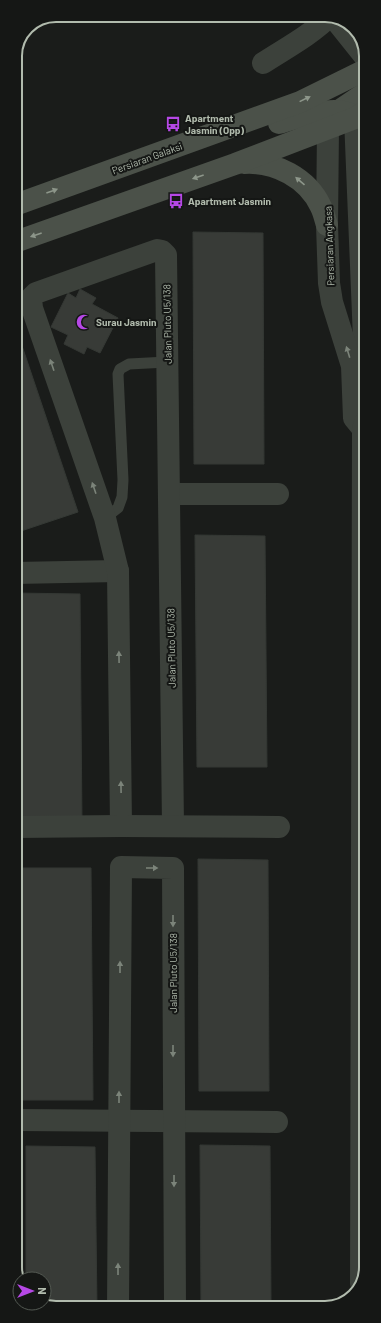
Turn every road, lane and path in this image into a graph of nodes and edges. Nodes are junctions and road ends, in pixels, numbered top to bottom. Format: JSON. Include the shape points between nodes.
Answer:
{"nodes":[{"id":1,"x":324,"y":22,"type":"edge"},
{"id":2,"x":340,"y":26,"type":"edge"},
{"id":3,"x":358,"y":49,"type":"edge"},
{"id":4,"x":262,"y":63,"type":"dead end"},
{"id":5,"x":359,"y":73,"type":"edge"},
{"id":6,"x":359,"y":101,"type":"edge"},
{"id":7,"x":346,"y":118,"type":"edge"},
{"id":8,"x":230,"y":128,"type":"junction"},
{"id":9,"x":235,"y":164,"type":"junction"},
{"id":10,"x":22,"y":202,"type":"edge"},
{"id":11,"x":327,"y":225,"type":"junction"},
{"id":12,"x":22,"y":240,"type":"edge"},
{"id":13,"x":359,"y":286,"type":"edge"},
{"id":14,"x":167,"y":362,"type":"junction"},
{"id":15,"x":359,"y":422,"type":"edge"},
{"id":16,"x":169,"y":494,"type":"junction"},
{"id":17,"x":278,"y":494,"type":"dead end"},
{"id":18,"x":105,"y":518,"type":"junction"},
{"id":19,"x":118,"y":571,"type":"junction"},
{"id":20,"x":22,"y":573,"type":"edge"},
{"id":21,"x":121,"y":826,"type":"junction"},
{"id":22,"x":174,"y":826,"type":"junction"},
{"id":23,"x":22,"y":827,"type":"edge"},
{"id":24,"x":279,"y":827,"type":"dead end"},
{"id":25,"x":22,"y":1120,"type":"edge"},
{"id":26,"x":119,"y":1121,"type":"junction"},
{"id":27,"x":174,"y":1121,"type":"junction"},
{"id":28,"x":277,"y":1122,"type":"dead end"},
{"id":29,"x":118,"y":1301,"type":"edge"},
{"id":30,"x":175,"y":1301,"type":"edge"}],
"edges":[{"from":1,"to":4,"type":"street"},
{"from":2,"to":3,"type":"street"},
{"from":8,"to":5,"type":"main road","name":"Persiaran Galaksi","one_way":true,"via":[[300,102]]},
{"from":6,"to":7,"type":"main road"},
{"from":7,"to":8,"type":"main road","via":[[314,113],[248,132]]},
{"from":7,"to":9,"type":"main road"},
{"from":7,"to":11,"type":"street","name":"Persiaran Angkasa"},
{"from":7,"to":13,"type":"street"},
{"from":10,"to":8,"type":"main road","name":"Persiaran Galaksi","one_way":true},
{"from":11,"to":9,"type":"main road","one_way":true,"via":[[321,206],[309,189],[294,176],[275,167],[255,163]]},
{"from":9,"to":12,"type":"main road","one_way":true},
{"from":15,"to":11,"type":"street","name":"Persiaran Angkasa","one_way":true,"via":[[354,418],[352,366],[332,302]]},
{"from":14,"to":16,"type":"street","name":"Jalan Pluto U5/138"},
{"from":14,"to":18,"type":"lane","via":[[129,364],[120,369],[118,374],[122,497],[118,508]]},
{"from":18,"to":14,"type":"street","name":"Jalan Pluto U5/138","one_way":true,"via":[[32,308],[31,298],[43,290],[157,250],[162,251],[166,255]]},
{"from":16,"to":17,"type":"street"},
{"from":16,"to":22,"type":"street","name":"Jalan Pluto U5/138"},
{"from":18,"to":19,"type":"street","name":"Jalan Pluto U5/138"},
{"from":19,"to":20,"type":"street"},
{"from":21,"to":19,"type":"street","name":"Jalan Pluto U5/138","one_way":true},
{"from":21,"to":22,"type":"street"},
{"from":21,"to":23,"type":"street"},
{"from":22,"to":24,"type":"street"},
{"from":25,"to":26,"type":"street"},
{"from":26,"to":27,"type":"street"},
{"from":26,"to":27,"type":"street","name":"Jalan Pluto U5/138","one_way":true,"via":[[121,867],[174,868]]},
{"from":29,"to":26,"type":"street","name":"Jalan Pluto U5/138","one_way":true},
{"from":27,"to":28,"type":"street"},
{"from":27,"to":30,"type":"street","name":"Jalan Pluto U5/138","one_way":true}]}
